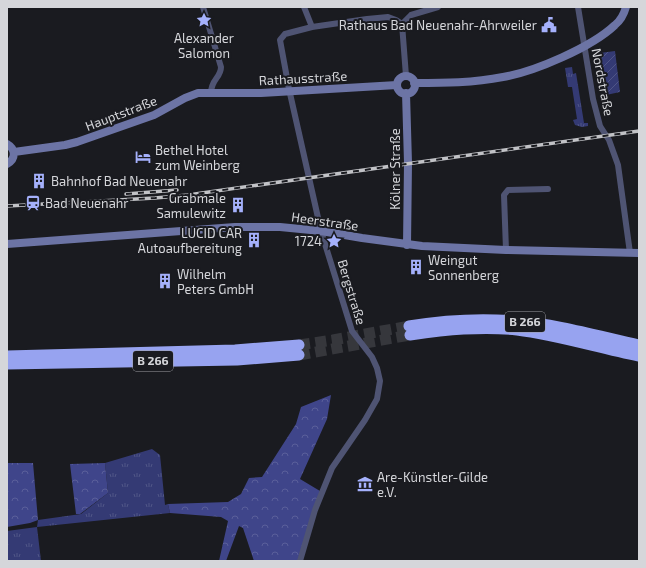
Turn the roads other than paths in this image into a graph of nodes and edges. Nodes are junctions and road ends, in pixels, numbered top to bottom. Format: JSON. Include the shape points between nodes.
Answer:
{"nodes":[{"id":1,"x":202,"y":7,"type":"edge"},
{"id":2,"x":304,"y":7,"type":"edge"},
{"id":3,"x":438,"y":7,"type":"edge"},
{"id":4,"x":578,"y":7,"type":"edge"},
{"id":5,"x":626,"y":7,"type":"edge"},
{"id":6,"x":402,"y":24,"type":"junction"},
{"id":7,"x":312,"y":28,"type":"junction"},
{"id":8,"x":585,"y":46,"type":"junction"},
{"id":9,"x":406,"y":76,"type":"junction"},
{"id":10,"x":414,"y":83,"type":"junction"},
{"id":11,"x":397,"y":85,"type":"junction"},
{"id":12,"x":290,"y":91,"type":"junction"},
{"id":13,"x":211,"y":93,"type":"junction"},
{"id":14,"x":406,"y":93,"type":"junction"},
{"id":15,"x":7,"y":144,"type":"edge"},
{"id":16,"x":14,"y":152,"type":"junction"},
{"id":17,"x":7,"y":164,"type":"edge"},
{"id":18,"x":548,"y":189,"type":"dead end"},
{"id":19,"x":321,"y":230,"type":"junction"},
{"id":20,"x":7,"y":244,"type":"edge"},
{"id":21,"x":407,"y":245,"type":"junction"},
{"id":22,"x":506,"y":250,"type":"junction"},
{"id":23,"x":630,"y":252,"type":"junction"},
{"id":24,"x":639,"y":253,"type":"edge"},
{"id":25,"x":639,"y":345,"type":"edge"},
{"id":26,"x":7,"y":356,"type":"edge"},
{"id":27,"x":639,"y":356,"type":"edge"},
{"id":28,"x":7,"y":364,"type":"edge"},
{"id":29,"x":300,"y":561,"type":"edge"}],
"edges":[{"from":1,"to":13,"type":"street","via":[[221,67],[221,72],[212,83]]},
{"from":2,"to":7,"type":"street"},
{"from":3,"to":6,"type":"street","via":[[411,15]]},
{"from":4,"to":8,"type":"street","name":"Nordstraße"},
{"from":5,"to":8,"type":"street","via":[[617,24]]},
{"from":6,"to":7,"type":"street","via":[[388,17]]},
{"from":6,"to":9,"type":"street"},
{"from":7,"to":12,"type":"street","name":"Bergstraße","via":[[285,34],[281,38]]},
{"from":8,"to":10,"type":"street","via":[[529,71],[508,76],[463,83]]},
{"from":8,"to":23,"type":"street","name":"Nordstraße","via":[[593,100],[600,126],[609,140],[618,165]]},
{"from":9,"to":10,"type":"street"},
{"from":9,"to":11,"type":"street","via":[[399,79]]},
{"from":10,"to":14,"type":"street","via":[[412,90]]},
{"from":11,"to":12,"type":"street","name":"Rathausstraße"},
{"from":11,"to":14,"type":"street","via":[[401,92]]},
{"from":12,"to":13,"type":"street","name":"Rathausstraße"},
{"from":12,"to":19,"type":"street","name":"Bergstraße"},
{"from":13,"to":16,"type":"street","name":"Hauptstraße","via":[[191,95],[154,115],[77,142]]},
{"from":14,"to":21,"type":"street","name":"Kölner Straße"},
{"from":15,"to":16,"type":"street"},
{"from":16,"to":17,"type":"street","via":[[12,160]]},
{"from":18,"to":22,"type":"street","via":[[508,190],[504,195]]},
{"from":19,"to":20,"type":"street","name":"Heerstraße","via":[[236,227]]},
{"from":19,"to":21,"type":"street","name":"Heerstraße"},
{"from":19,"to":29,"type":"street","name":"Bergstraße","via":[[352,331],[372,357],[380,381],[377,400],[332,468],[315,510]]},
{"from":21,"to":22,"type":"street","name":"Heerstraße"},
{"from":22,"to":23,"type":"street","name":"Heerstraße"},
{"from":23,"to":24,"type":"street","name":"Heerstraße"},
{"from":25,"to":27,"type":"highway","number":"B 266","via":[[566,329],[493,319],[464,320],[410,330],[516,330]]},
{"from":26,"to":28,"type":"highway","number":"B 266","via":[[299,350],[237,360]]}]}
